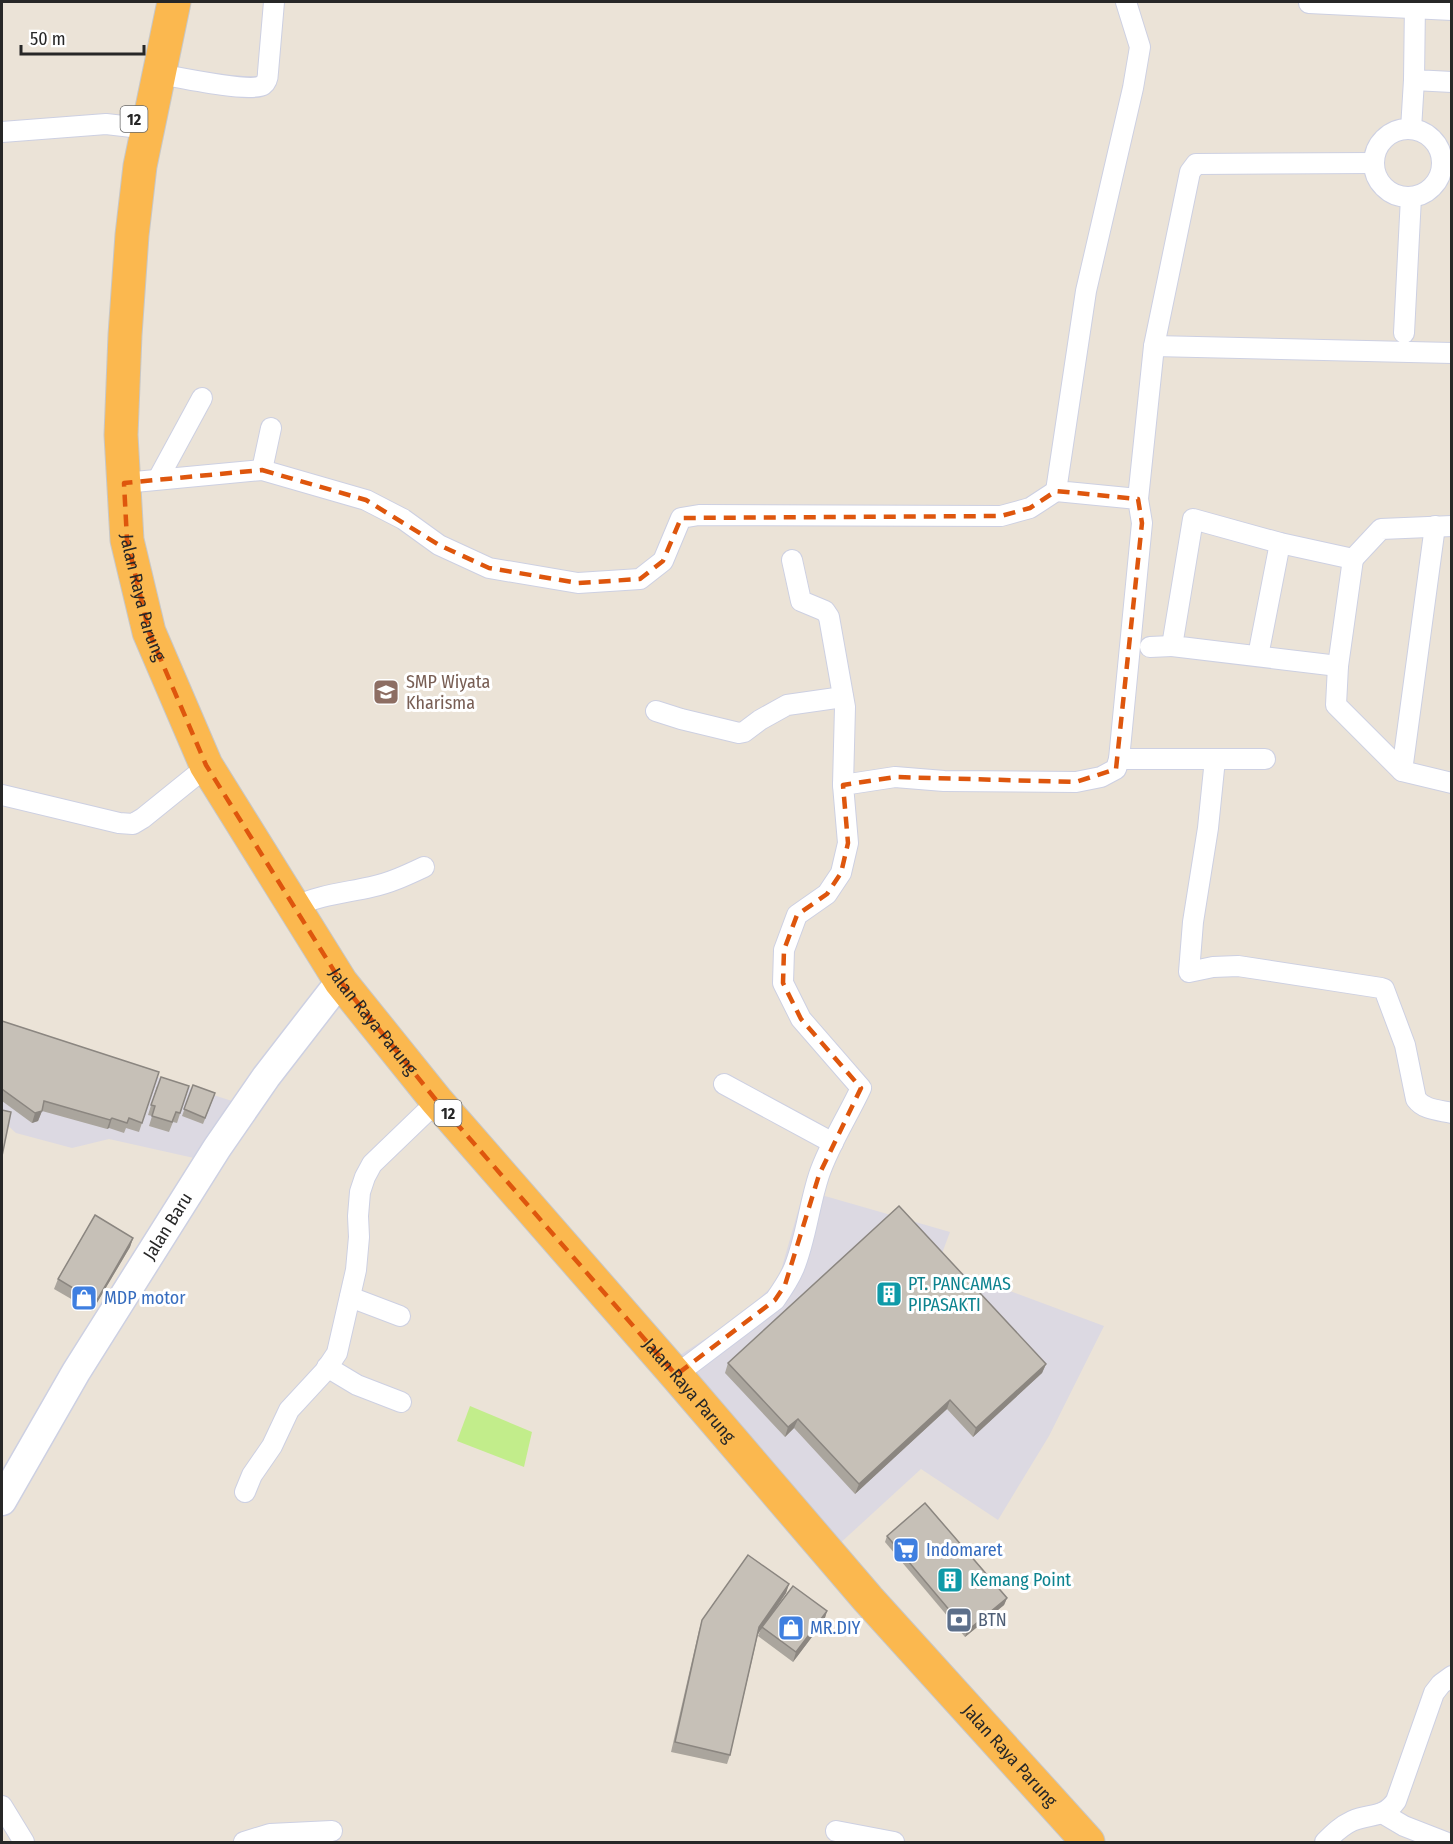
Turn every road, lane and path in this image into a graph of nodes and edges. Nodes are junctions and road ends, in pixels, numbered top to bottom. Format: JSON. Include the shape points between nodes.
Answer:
{"nodes":[{"id":1,"x":158,"y":2,"type":"edge"},
{"id":2,"x":174,"y":2,"type":"edge"},
{"id":3,"x":274,"y":2,"type":"edge"},
{"id":4,"x":1126,"y":2,"type":"edge"},
{"id":5,"x":1309,"y":3,"type":"dead end"},
{"id":6,"x":1415,"y":6,"type":"edge"},
{"id":7,"x":1452,"y":10,"type":"edge"},
{"id":8,"x":159,"y":74,"type":"junction"},
{"id":9,"x":1414,"y":80,"type":"junction"},
{"id":10,"x":1452,"y":82,"type":"edge"},
{"id":11,"x":132,"y":127,"type":"junction"},
{"id":12,"x":1411,"y":129,"type":"junction"},
{"id":13,"x":2,"y":132,"type":"edge"},
{"id":14,"x":1374,"y":164,"type":"junction"},
{"id":15,"x":1411,"y":197,"type":"junction"},
{"id":16,"x":1404,"y":333,"type":"dead end"},
{"id":17,"x":1155,"y":346,"type":"junction"},
{"id":18,"x":1452,"y":354,"type":"edge"},
{"id":19,"x":202,"y":398,"type":"dead end"},
{"id":20,"x":271,"y":428,"type":"dead end"},
{"id":21,"x":262,"y":470,"type":"junction"},
{"id":22,"x":158,"y":479,"type":"junction"},
{"id":23,"x":124,"y":483,"type":"junction"},
{"id":24,"x":1056,"y":491,"type":"junction"},
{"id":25,"x":1138,"y":499,"type":"junction"},
{"id":26,"x":1443,"y":526,"type":"edge"},
{"id":27,"x":1280,"y":543,"type":"junction"},
{"id":28,"x":1353,"y":559,"type":"junction"},
{"id":29,"x":792,"y":560,"type":"dead end"},
{"id":30,"x":1172,"y":646,"type":"junction"},
{"id":31,"x":1150,"y":647,"type":"dead end"},
{"id":32,"x":1258,"y":656,"type":"junction"},
{"id":33,"x":1338,"y":666,"type":"junction"},
{"id":34,"x":843,"y":697,"type":"junction"},
{"id":35,"x":656,"y":711,"type":"dead end"},
{"id":36,"x":1119,"y":759,"type":"junction"},
{"id":37,"x":1215,"y":759,"type":"junction"},
{"id":38,"x":1265,"y":759,"type":"dead end"},
{"id":39,"x":1402,"y":771,"type":"junction"},
{"id":40,"x":195,"y":776,"type":"junction"},
{"id":41,"x":1452,"y":783,"type":"edge"},
{"id":42,"x":843,"y":785,"type":"junction"},
{"id":43,"x":2,"y":795,"type":"edge"},
{"id":44,"x":424,"y":867,"type":"dead end"},
{"id":45,"x":294,"y":907,"type":"junction"},
{"id":46,"x":331,"y":993,"type":"junction"},
{"id":47,"x":724,"y":1084,"type":"dead end"},
{"id":48,"x":425,"y":1113,"type":"junction"},
{"id":49,"x":1452,"y":1113,"type":"edge"},
{"id":50,"x":833,"y":1143,"type":"junction"},
{"id":51,"x":350,"y":1297,"type":"junction"},
{"id":52,"x":400,"y":1316,"type":"dead end"},
{"id":53,"x":327,"y":1367,"type":"junction"},
{"id":54,"x":676,"y":1375,"type":"junction"},
{"id":55,"x":401,"y":1402,"type":"dead end"},
{"id":56,"x":245,"y":1492,"type":"dead end"},
{"id":57,"x":2,"y":1501,"type":"edge"},
{"id":58,"x":1452,"y":1676,"type":"edge"},
{"id":59,"x":2,"y":1806,"type":"edge"},
{"id":60,"x":1382,"y":1813,"type":"junction"},
{"id":61,"x":332,"y":1831,"type":"dead end"},
{"id":62,"x":836,"y":1831,"type":"dead end"},
{"id":63,"x":24,"y":1842,"type":"edge"},
{"id":64,"x":244,"y":1842,"type":"edge"},
{"id":65,"x":894,"y":1842,"type":"edge"},
{"id":66,"x":1063,"y":1842,"type":"edge"},
{"id":67,"x":1088,"y":1842,"type":"edge"},
{"id":68,"x":1325,"y":1842,"type":"edge"},
{"id":69,"x":1445,"y":1842,"type":"edge"}],
"edges":[{"from":1,"to":11,"type":"highway","name":"Jalan Raya Parung","number":"12"},
{"from":2,"to":8,"type":"highway","name":"Jalan Raya Parung","number":"12"},
{"from":3,"to":8,"type":"street","via":[[267,80],[263,85],[235,86]]},
{"from":4,"to":24,"type":"street","via":[[1140,54],[1086,291]]},
{"from":5,"to":6,"type":"street"},
{"from":6,"to":7,"type":"street"},
{"from":6,"to":9,"type":"street"},
{"from":8,"to":23,"type":"highway","name":"Jalan Raya Parung","number":"12","via":[[140,166],[132,235],[121,435]]},
{"from":9,"to":10,"type":"street"},
{"from":9,"to":12,"type":"street"},
{"from":11,"to":13,"type":"street","via":[[106,124]]},
{"from":11,"to":40,"type":"highway","name":"Jalan Raya Parung","number":"12","via":[[117,237],[111,333],[112,541],[132,630]]},
{"from":12,"to":14,"type":"street","via":[[1389,134],[1376,152]]},
{"from":12,"to":15,"type":"street","via":[[1432,138],[1443,158],[1438,180],[1422,194]]},
{"from":14,"to":15,"type":"street","via":[[1382,184],[1400,196]]},
{"from":14,"to":17,"type":"street","via":[[1196,164],[1190,172]]},
{"from":15,"to":16,"type":"street"},
{"from":17,"to":18,"type":"street"},
{"from":17,"to":25,"type":"street"},
{"from":19,"to":22,"type":"street"},
{"from":20,"to":21,"type":"street"},
{"from":21,"to":22,"type":"street"},
{"from":21,"to":24,"type":"street","via":[[366,500],[403,519],[439,545],[489,568],[578,583],[640,579],[663,561],[681,518],[1001,516],[1030,508]]},
{"from":22,"to":23,"type":"street"},
{"from":23,"to":45,"type":"highway","name":"Jalan Raya Parung","number":"12","via":[[127,540],[149,632],[206,765]]},
{"from":24,"to":25,"type":"street"},
{"from":25,"to":36,"type":"street","via":[[1142,523]]},
{"from":26,"to":28,"type":"street","via":[[1381,529]]},
{"from":26,"to":39,"type":"street"},
{"from":27,"to":28,"type":"street"},
{"from":27,"to":30,"type":"street","via":[[1193,519]]},
{"from":27,"to":32,"type":"street"},
{"from":28,"to":33,"type":"street"},
{"from":29,"to":34,"type":"street","via":[[801,601],[825,611],[829,617]]},
{"from":30,"to":31,"type":"street"},
{"from":30,"to":32,"type":"street"},
{"from":32,"to":33,"type":"street"},
{"from":33,"to":39,"type":"street","via":[[1336,705]]},
{"from":34,"to":35,"type":"street","via":[[787,705],[739,734]]},
{"from":34,"to":42,"type":"street"},
{"from":36,"to":37,"type":"street"},
{"from":36,"to":42,"type":"street","via":[[1116,769],[1109,774],[1076,782],[895,777]]},
{"from":37,"to":38,"type":"street"},
{"from":37,"to":49,"type":"street","via":[[1189,972],[1238,966],[1384,989],[1405,1045],[1416,1099],[1429,1108]]},
{"from":39,"to":41,"type":"street"},
{"from":40,"to":43,"type":"street","via":[[133,824]]},
{"from":40,"to":46,"type":"highway","name":"Jalan Raya Parung","number":"12"},
{"from":42,"to":50,"type":"street","via":[[848,843],[841,873],[827,894],[797,915],[784,950],[783,983],[801,1019],[861,1088]]},
{"from":44,"to":45,"type":"street","via":[[391,881],[310,899]]},
{"from":45,"to":54,"type":"highway","name":"Jalan Raya Parung","number":"12","via":[[341,982],[436,1100]]},
{"from":46,"to":48,"type":"highway","name":"Jalan Raya Parung","number":"12"},
{"from":46,"to":57,"type":"main road","name":"Jalan Baru","via":[[217,1148],[76,1372]]},
{"from":47,"to":50,"type":"street"},
{"from":48,"to":51,"type":"street","via":[[372,1164],[365,1177],[360,1192],[356,1270]]},
{"from":48,"to":66,"type":"highway","name":"Jalan Raya Parung","number":"12","via":[[854,1613]]},
{"from":50,"to":54,"type":"street","via":[[819,1174],[794,1268],[775,1300]]},
{"from":51,"to":52,"type":"street"},
{"from":51,"to":53,"type":"street","via":[[337,1353]]},
{"from":53,"to":55,"type":"street","via":[[357,1385]]},
{"from":53,"to":56,"type":"street","via":[[290,1410]]},
{"from":54,"to":67,"type":"highway","name":"Jalan Raya Parung","number":"12","via":[[868,1599]]},
{"from":58,"to":60,"type":"street","via":[[1434,1693],[1396,1801]]},
{"from":59,"to":63,"type":"street"},
{"from":60,"to":68,"type":"street","via":[[1354,1820]]},
{"from":60,"to":69,"type":"street"},
{"from":61,"to":64,"type":"street","via":[[270,1834]]},
{"from":62,"to":65,"type":"street"}]}
